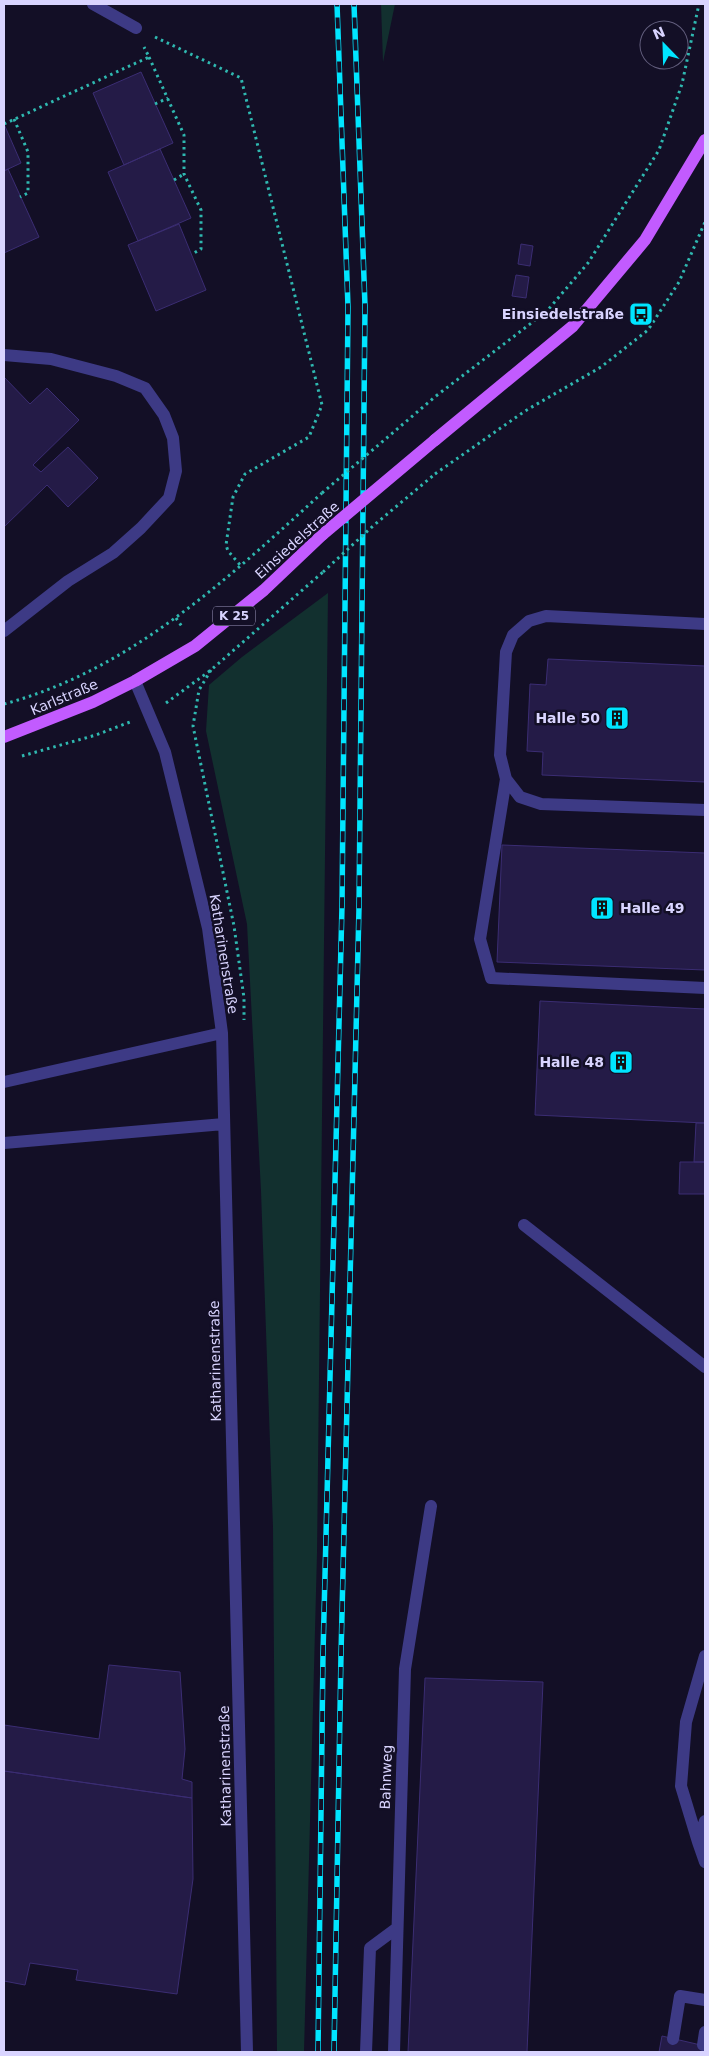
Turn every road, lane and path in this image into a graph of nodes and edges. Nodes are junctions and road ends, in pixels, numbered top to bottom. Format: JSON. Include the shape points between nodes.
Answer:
{"nodes":[{"id":1,"x":92,"y":4,"type":"edge"},
{"id":2,"x":699,"y":4,"type":"edge"},
{"id":3,"x":136,"y":28,"type":"junction"},
{"id":4,"x":149,"y":57,"type":"junction"},
{"id":5,"x":168,"y":98,"type":"junction"},
{"id":6,"x":155,"y":104,"type":"dead end"},
{"id":7,"x":14,"y":119,"type":"junction"},
{"id":8,"x":4,"y":124,"type":"edge"},
{"id":9,"x":705,"y":140,"type":"edge"},
{"id":10,"x":184,"y":174,"type":"junction"},
{"id":11,"x":174,"y":180,"type":"dead end"},
{"id":12,"x":20,"y":197,"type":"dead end"},
{"id":13,"x":705,"y":222,"type":"edge"},
{"id":14,"x":194,"y":253,"type":"dead end"},
{"id":15,"x":4,"y":355,"type":"edge"},
{"id":16,"x":241,"y":566,"type":"junction"},
{"id":17,"x":705,"y":624,"type":"edge"},
{"id":18,"x":4,"y":631,"type":"edge"},
{"id":19,"x":135,"y":681,"type":"junction"},
{"id":20,"x":4,"y":704,"type":"edge"},
{"id":21,"x":150,"y":714,"type":"junction"},
{"id":22,"x":4,"y":737,"type":"edge"},
{"id":23,"x":21,"y":756,"type":"dead end"},
{"id":24,"x":506,"y":779,"type":"junction"},
{"id":25,"x":705,"y":810,"type":"edge"},
{"id":26,"x":705,"y":988,"type":"edge"},
{"id":27,"x":222,"y":1033,"type":"junction"},
{"id":28,"x":4,"y":1082,"type":"edge"},
{"id":29,"x":224,"y":1124,"type":"junction"},
{"id":30,"x":4,"y":1143,"type":"edge"},
{"id":31,"x":524,"y":1225,"type":"dead end"},
{"id":32,"x":705,"y":1367,"type":"edge"},
{"id":33,"x":431,"y":1506,"type":"dead end"},
{"id":34,"x":705,"y":1656,"type":"edge"},
{"id":35,"x":705,"y":1821,"type":"edge"},
{"id":36,"x":698,"y":1842,"type":"junction"},
{"id":37,"x":705,"y":1862,"type":"edge"},
{"id":38,"x":396,"y":1928,"type":"junction"},
{"id":39,"x":705,"y":2000,"type":"edge"},
{"id":40,"x":705,"y":2032,"type":"edge"},
{"id":41,"x":673,"y":2039,"type":"dead end"},
{"id":42,"x":703,"y":2045,"type":"dead end"},
{"id":43,"x":247,"y":2052,"type":"edge"},
{"id":44,"x":366,"y":2052,"type":"edge"},
{"id":45,"x":394,"y":2052,"type":"edge"}],
"edges":[{"from":1,"to":3,"type":"street"},
{"from":2,"to":16,"type":"path","bridge":true,"via":[[682,84],[659,150],[588,263],[547,311],[436,396]]},
{"from":3,"to":4,"type":"path"},
{"from":3,"to":16,"type":"path","via":[[241,78],[322,405],[310,437],[245,474],[233,497],[226,545]]},
{"from":4,"to":5,"type":"path"},
{"from":4,"to":7,"type":"path"},
{"from":5,"to":6,"type":"path"},
{"from":5,"to":10,"type":"path","via":[[184,135]]},
{"from":7,"to":8,"type":"path"},
{"from":7,"to":12,"type":"path","via":[[28,152],[28,193]]},
{"from":9,"to":19,"type":"main road","name":"Einsiedelstraße","number":"K 25","bridge":true,"via":[[645,240],[573,326],[322,535],[224,624],[195,646]]},
{"from":10,"to":11,"type":"path"},
{"from":10,"to":14,"type":"path","via":[[200,210],[202,249]]},
{"from":13,"to":21,"type":"path","bridge":true,"via":[[679,282],[648,330],[601,367],[525,411],[435,474],[211,670]]},
{"from":15,"to":18,"type":"street","via":[[51,359],[116,376],[144,388],[164,415],[173,438],[176,471],[169,498],[141,528],[113,553],[68,581]]},
{"from":16,"to":20,"type":"path","via":[[176,618],[118,656],[61,684]]},
{"from":17,"to":24,"type":"street","via":[[546,616],[528,621],[512,635],[506,652],[500,755]]},
{"from":19,"to":21,"type":"street","name":"Katharinenstraße"},
{"from":19,"to":22,"type":"main road","name":"Karlstraße","number":"K 25","via":[[67,713]]},
{"from":21,"to":23,"type":"path","via":[[96,735]]},
{"from":21,"to":27,"type":"street","name":"Katharinenstraße","via":[[165,752],[208,928]]},
{"from":24,"to":25,"type":"street","via":[[520,797],[541,804]]},
{"from":24,"to":26,"type":"street","via":[[480,939],[491,978]]},
{"from":27,"to":28,"type":"street"},
{"from":27,"to":29,"type":"street","name":"Katharinenstraße"},
{"from":29,"to":30,"type":"street"},
{"from":29,"to":43,"type":"street","name":"Katharinenstraße"},
{"from":31,"to":32,"type":"street"},
{"from":33,"to":38,"type":"street","name":"Bahnweg","via":[[405,1669]]},
{"from":34,"to":36,"type":"street","via":[[686,1722],[681,1786]]},
{"from":35,"to":36,"type":"street"},
{"from":36,"to":37,"type":"street"},
{"from":38,"to":44,"type":"street","via":[[370,1948]]},
{"from":38,"to":45,"type":"street","name":"Bahnweg"},
{"from":39,"to":41,"type":"street","via":[[680,1996]]},
{"from":40,"to":42,"type":"street"}]}
